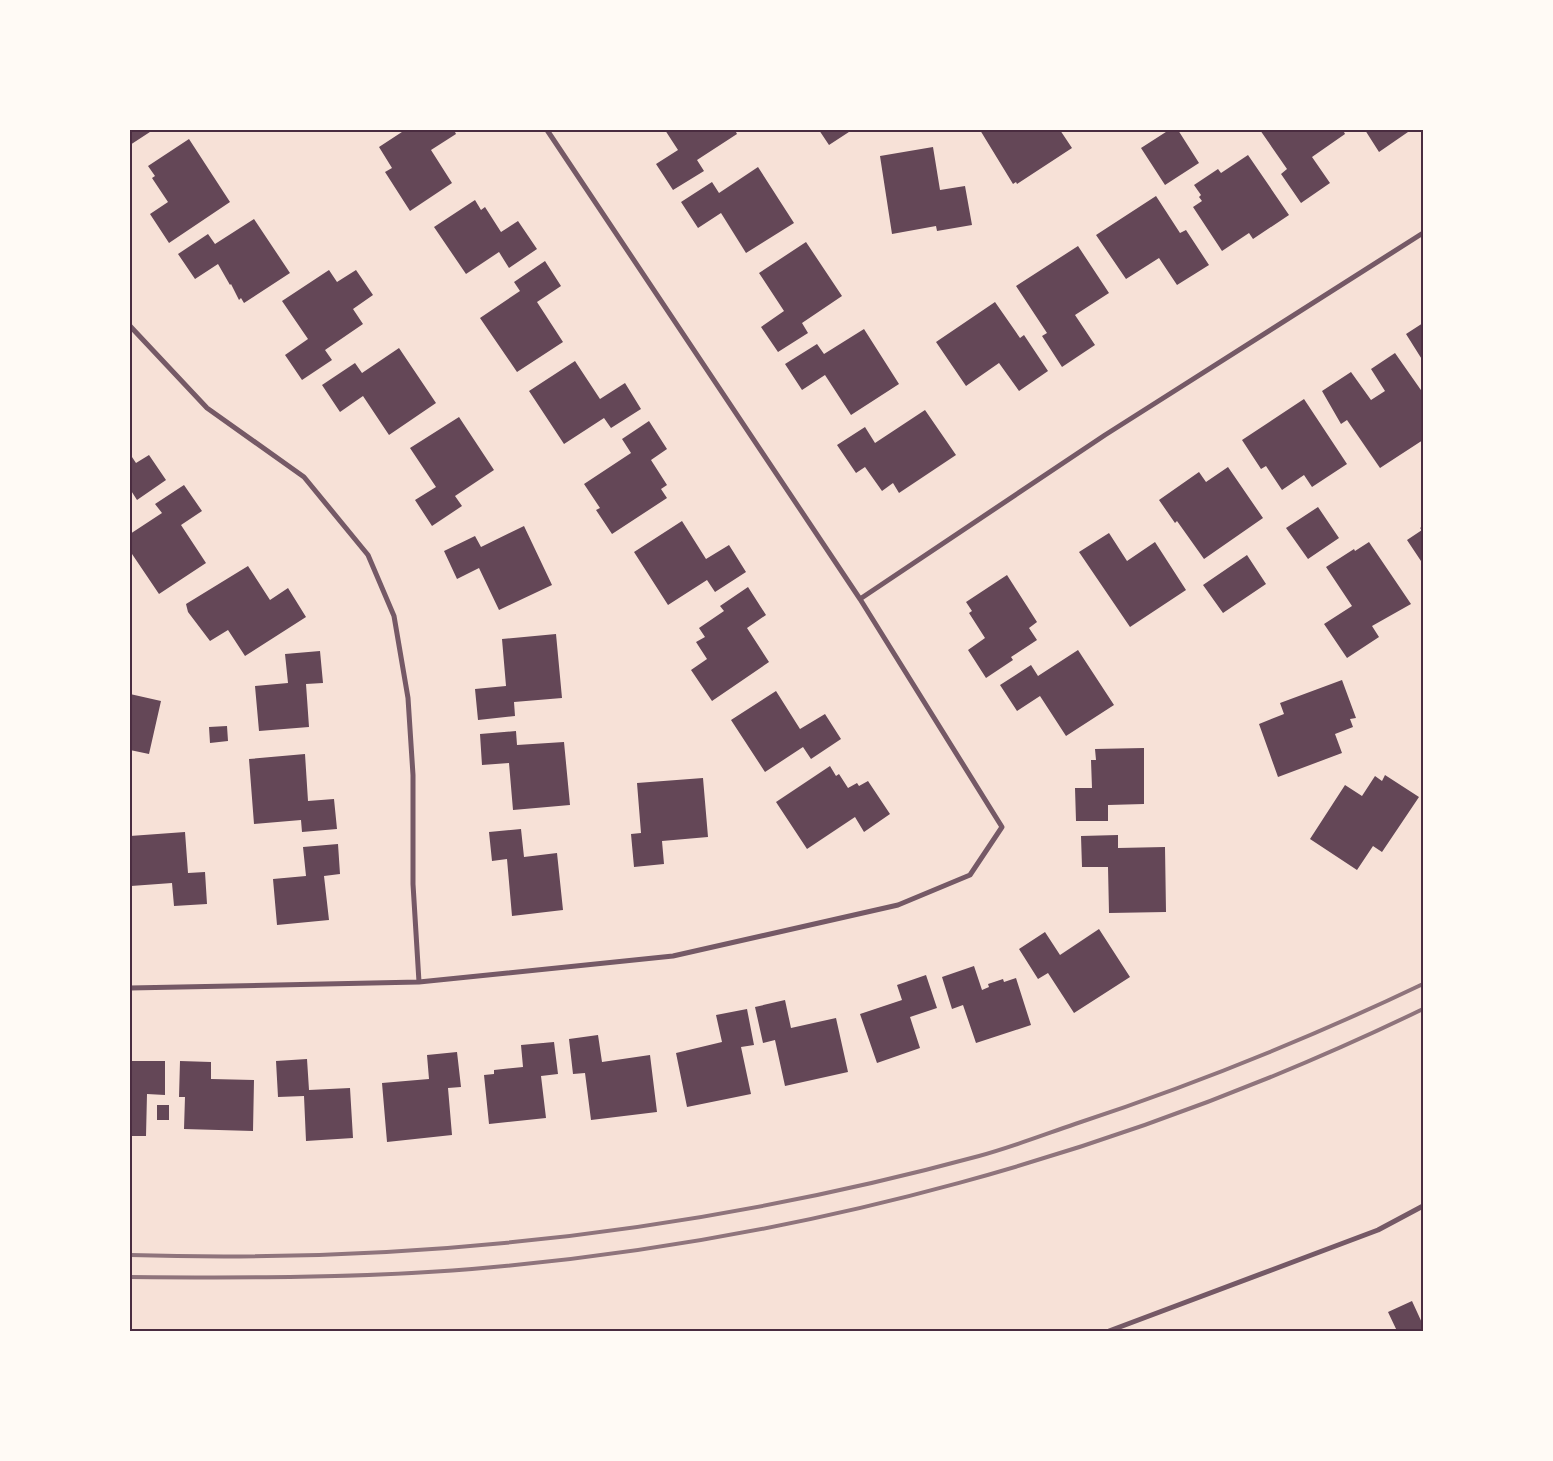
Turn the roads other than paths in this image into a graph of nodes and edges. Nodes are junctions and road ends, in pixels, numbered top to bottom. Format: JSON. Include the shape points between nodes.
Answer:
{"nodes":[{"id":1,"x":547,"y":130,"type":"edge"},
{"id":2,"x":1423,"y":233,"type":"edge"},
{"id":3,"x":130,"y":326,"type":"edge"},
{"id":4,"x":132,"y":333,"type":"edge"},
{"id":5,"x":860,"y":599,"type":"junction"},
{"id":6,"x":418,"y":982,"type":"junction"},
{"id":7,"x":130,"y":988,"type":"edge"},
{"id":8,"x":1423,"y":1206,"type":"edge"},
{"id":9,"x":1109,"y":1331,"type":"edge"}],
"edges":[{"from":1,"to":5,"type":"street"},
{"from":2,"to":5,"type":"street","via":[[1105,435]]},
{"from":3,"to":4,"type":"street"},
{"from":4,"to":6,"type":"street","via":[[207,408],[304,477],[368,555],[394,616],[408,698]]},
{"from":5,"to":6,"type":"street","via":[[1002,827],[970,875],[898,906],[673,956]]},
{"from":6,"to":7,"type":"street"},
{"from":8,"to":9,"type":"street","via":[[1378,1230]]}]}
